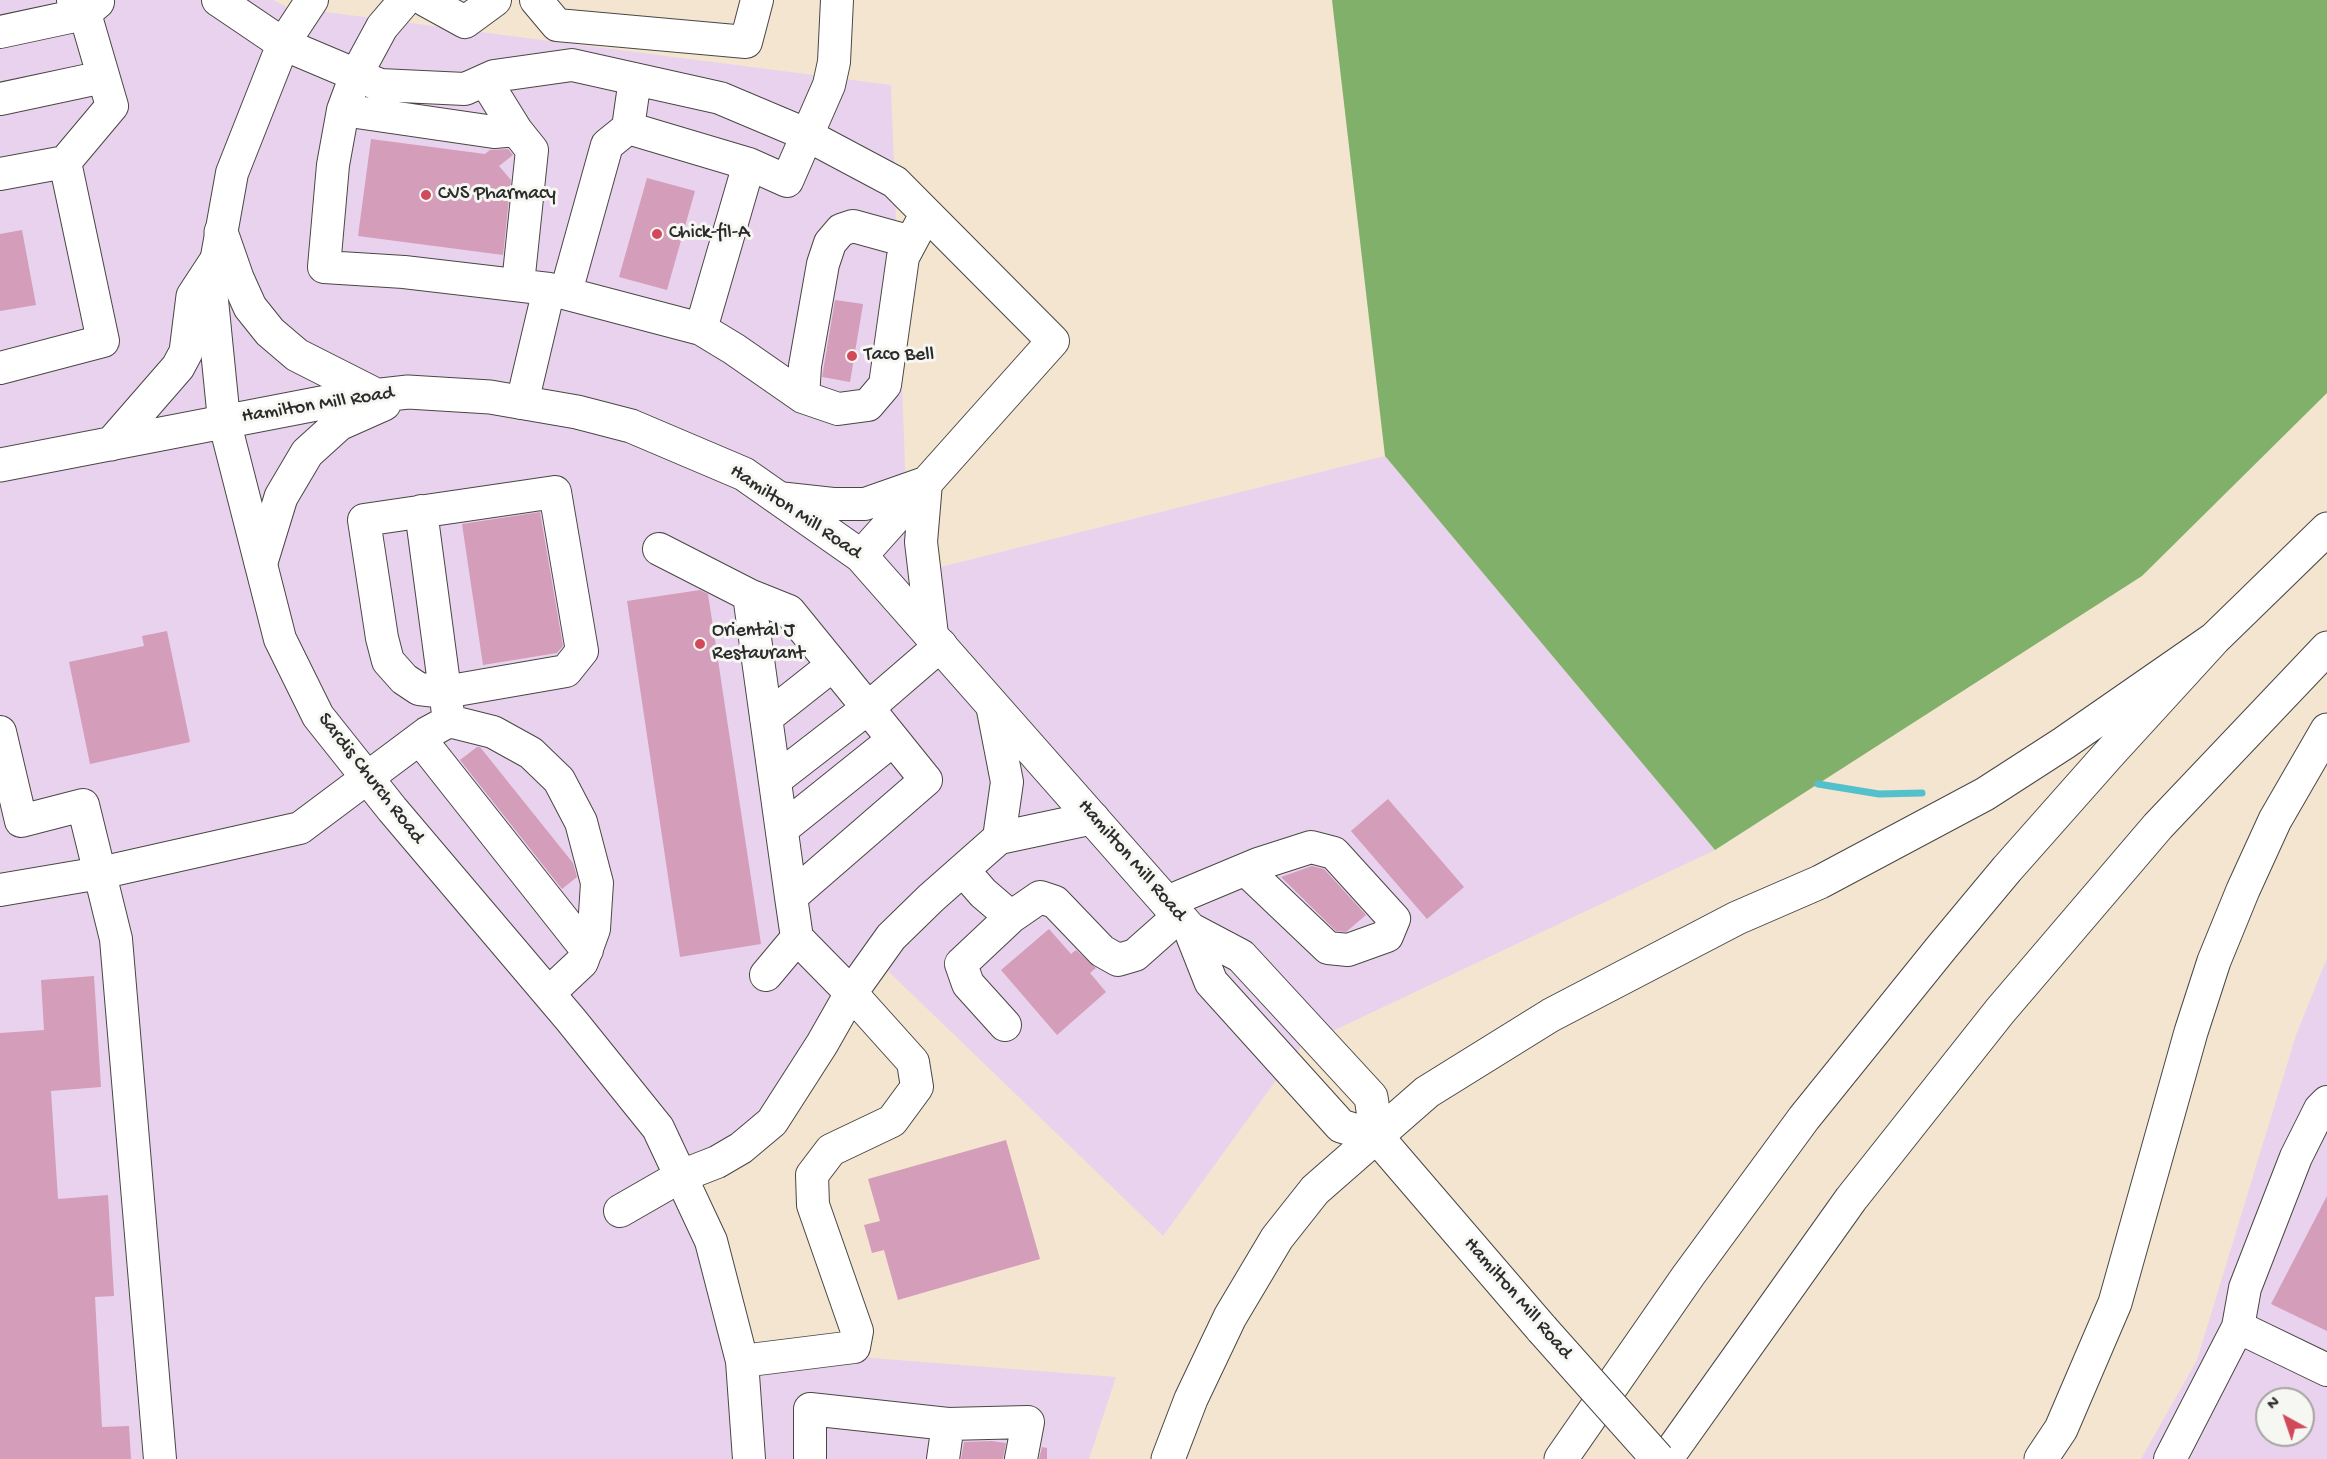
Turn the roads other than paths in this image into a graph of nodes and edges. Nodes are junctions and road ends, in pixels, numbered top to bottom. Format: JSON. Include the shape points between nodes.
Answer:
{"nodes":[{"id":1,"x":218,"y":0,"type":"edge"},
{"id":2,"x":312,"y":0,"type":"edge"},
{"id":3,"x":405,"y":0,"type":"edge"},
{"id":4,"x":425,"y":0,"type":"edge"},
{"id":5,"x":495,"y":0,"type":"edge"},
{"id":6,"x":536,"y":0,"type":"edge"},
{"id":7,"x":757,"y":0,"type":"edge"},
{"id":8,"x":837,"y":0,"type":"edge"},
{"id":9,"x":86,"y":5,"type":"edge"},
{"id":10,"x":0,"y":32,"type":"edge"},
{"id":11,"x":283,"y":44,"type":"junction"},
{"id":12,"x":356,"y":75,"type":"junction"},
{"id":13,"x":103,"y":77,"type":"junction"},
{"id":14,"x":635,"y":79,"type":"junction"},
{"id":15,"x":485,"y":80,"type":"junction"},
{"id":16,"x":0,"y":99,"type":"edge"},
{"id":17,"x":343,"y":110,"type":"junction"},
{"id":18,"x":628,"y":128,"type":"junction"},
{"id":19,"x":516,"y":130,"type":"junction"},
{"id":20,"x":807,"y":135,"type":"junction"},
{"id":21,"x":65,"y":162,"type":"junction"},
{"id":22,"x":749,"y":164,"type":"junction"},
{"id":23,"x":0,"y":174,"type":"edge"},
{"id":24,"x":926,"y":214,"type":"junction"},
{"id":25,"x":221,"y":232,"type":"junction"},
{"id":26,"x":911,"y":242,"type":"junction"},
{"id":27,"x":214,"y":264,"type":"junction"},
{"id":28,"x":518,"y":284,"type":"junction"},
{"id":29,"x":557,"y":290,"type":"junction"},
{"id":30,"x":701,"y":329,"type":"junction"},
{"id":31,"x":0,"y":368,"type":"edge"},
{"id":32,"x":408,"y":393,"type":"junction"},
{"id":33,"x":376,"y":395,"type":"junction"},
{"id":34,"x":803,"y":397,"type":"junction"},
{"id":35,"x":522,"y":403,"type":"junction"},
{"id":36,"x":224,"y":420,"type":"junction"},
{"id":37,"x":111,"y":444,"type":"junction"},
{"id":38,"x":4,"y":462,"type":"edge"},
{"id":39,"x":926,"y":483,"type":"junction"},
{"id":40,"x":778,"y":498,"type":"junction"},
{"id":41,"x":421,"y":511,"type":"junction"},
{"id":42,"x":2327,"y":529,"type":"edge"},
{"id":43,"x":659,"y":549,"type":"dead end"},
{"id":44,"x":861,"y":556,"type":"junction"},
{"id":45,"x":261,"y":562,"type":"junction"},
{"id":46,"x":749,"y":595,"type":"junction"},
{"id":47,"x":2214,"y":639,"type":"junction"},
{"id":48,"x":936,"y":640,"type":"junction"},
{"id":49,"x":2327,"y":648,"type":"edge"},
{"id":50,"x":833,"y":665,"type":"junction"},
{"id":51,"x":992,"y":705,"type":"junction"},
{"id":52,"x":447,"y":707,"type":"junction"},
{"id":53,"x":868,"y":708,"type":"junction"},
{"id":54,"x":766,"y":718,"type":"junction"},
{"id":55,"x":2327,"y":730,"type":"edge"},
{"id":56,"x":0,"y":732,"type":"edge"},
{"id":57,"x":420,"y":739,"type":"junction"},
{"id":58,"x":893,"y":740,"type":"junction"},
{"id":59,"x":367,"y":778,"type":"junction"},
{"id":60,"x":775,"y":780,"type":"junction"},
{"id":61,"x":1093,"y":818,"type":"junction"},
{"id":62,"x":782,"y":830,"type":"junction"},
{"id":63,"x":999,"y":838,"type":"junction"},
{"id":64,"x":963,"y":870,"type":"junction"},
{"id":65,"x":1246,"y":870,"type":"dead end"},
{"id":66,"x":99,"y":873,"type":"junction"},
{"id":67,"x":0,"y":890,"type":"edge"},
{"id":68,"x":791,"y":897,"type":"junction"},
{"id":69,"x":1179,"y":915,"type":"junction"},
{"id":70,"x":1011,"y":917,"type":"junction"},
{"id":71,"x":797,"y":938,"type":"junction"},
{"id":72,"x":586,"y":950,"type":"junction"},
{"id":73,"x":765,"y":975,"type":"dead end"},
{"id":74,"x":549,"y":993,"type":"junction"},
{"id":75,"x":851,"y":993,"type":"junction"},
{"id":76,"x":1005,"y":1025,"type":"dead end"},
{"id":77,"x":2327,"y":1102,"type":"edge"},
{"id":78,"x":1377,"y":1137,"type":"junction"},
{"id":79,"x":681,"y":1176,"type":"junction"},
{"id":80,"x":620,"y":1211,"type":"dead end"},
{"id":81,"x":2238,"y":1327,"type":"junction"},
{"id":82,"x":742,"y":1360,"type":"junction"},
{"id":83,"x":2327,"y":1370,"type":"edge"},
{"id":84,"x":948,"y":1424,"type":"junction"},
{"id":85,"x":160,"y":1459,"type":"edge"},
{"id":86,"x":749,"y":1459,"type":"edge"},
{"id":87,"x":810,"y":1459,"type":"edge"},
{"id":88,"x":943,"y":1459,"type":"edge"},
{"id":89,"x":1021,"y":1459,"type":"edge"},
{"id":90,"x":1168,"y":1459,"type":"edge"},
{"id":91,"x":1561,"y":1459,"type":"edge"},
{"id":92,"x":1658,"y":1459,"type":"edge"},
{"id":93,"x":1666,"y":1459,"type":"edge"},
{"id":94,"x":2041,"y":1459,"type":"edge"},
{"id":95,"x":2170,"y":1459,"type":"edge"}],
"edges":[{"from":1,"to":11,"type":"street"},
{"from":2,"to":11,"type":"street","name":"Sardis Church Road"},
{"from":3,"to":12,"type":"street","via":[[382,27]]},
{"from":4,"to":5,"type":"street","via":[[465,22]]},
{"from":6,"to":7,"type":"street","via":[[557,25],[746,42]]},
{"from":8,"to":20,"type":"street","via":[[829,86]]},
{"from":9,"to":10,"type":"street"},
{"from":9,"to":13,"type":"street"},
{"from":11,"to":12,"type":"street"},
{"from":11,"to":25,"type":"street","name":"Sardis Church Road","via":[[232,173]]},
{"from":12,"to":15,"type":"street","via":[[380,85],[444,88],[465,88]]},
{"from":12,"to":17,"type":"street"},
{"from":13,"to":16,"type":"street"},
{"from":13,"to":21,"type":"street","via":[[112,106]]},
{"from":14,"to":15,"type":"street","via":[[572,65]]},
{"from":14,"to":18,"type":"street"},
{"from":14,"to":20,"type":"street","via":[[720,98]]},
{"from":15,"to":19,"type":"street"},
{"from":17,"to":19,"type":"street","via":[[494,132]]},
{"from":17,"to":28,"type":"street","via":[[333,165],[324,267]]},
{"from":18,"to":22,"type":"street"},
{"from":18,"to":29,"type":"street","via":[[607,145]]},
{"from":19,"to":28,"type":"street","via":[[532,150]]},
{"from":20,"to":22,"type":"street","via":[[787,182]]},
{"from":20,"to":24,"type":"street","via":[[895,182]]},
{"from":21,"to":23,"type":"street"},
{"from":21,"to":31,"type":"street","via":[[103,341]]},
{"from":22,"to":30,"type":"street"},
{"from":24,"to":26,"type":"street"},
{"from":24,"to":39,"type":"street","via":[[1053,341]]},
{"from":25,"to":27,"type":"street","name":"Sardis Church Road"},
{"from":25,"to":33,"type":"main road","via":[[250,307],[270,332],[297,355]]},
{"from":26,"to":34,"type":"street","via":[[903,258],[885,385],[868,405],[838,409]]},
{"from":26,"to":34,"type":"street","via":[[853,226],[841,230],[830,243],[820,276]]},
{"from":27,"to":36,"type":"street","name":"Sardis Church Road","via":[[211,290]]},
{"from":27,"to":37,"type":"main road","via":[[193,296],[186,352]]},
{"from":28,"to":29,"type":"street"},
{"from":29,"to":30,"type":"street"},
{"from":29,"to":35,"type":"street"},
{"from":30,"to":34,"type":"street"},
{"from":32,"to":33,"type":"main road","name":"Hamilton Mill Road"},
{"from":32,"to":35,"type":"main road","name":"Hamilton Mill Road","via":[[490,397]]},
{"from":32,"to":45,"type":"main road","via":[[339,424],[307,453],[280,497]]},
{"from":33,"to":36,"type":"main road","name":"Hamilton Mill Road"},
{"from":35,"to":40,"type":"main road","name":"Hamilton Mill Road","via":[[631,426],[744,474]]},
{"from":36,"to":37,"type":"main road","name":"Hamilton Mill Road"},
{"from":36,"to":45,"type":"street","name":"Sardis Church Road"},
{"from":37,"to":38,"type":"main road","name":"Hamilton Mill Road"},
{"from":39,"to":40,"type":"street","via":[[865,504]]},
{"from":39,"to":44,"type":"street"},
{"from":39,"to":48,"type":"street","via":[[921,542]]},
{"from":40,"to":44,"type":"main road","name":"Hamilton Mill Road"},
{"from":41,"to":52,"type":"street"},
{"from":41,"to":52,"type":"street","via":[[364,520],[388,661],[404,679]]},
{"from":41,"to":52,"type":"street","via":[[555,492],[582,651],[566,670]]},
{"from":42,"to":47,"type":"main road"},
{"from":43,"to":46,"type":"street"},
{"from":44,"to":48,"type":"main road","name":"Hamilton Mill Road"},
{"from":45,"to":59,"type":"street","name":"Sardis Church Road","via":[[280,639],[308,697],[318,716]]},
{"from":46,"to":50,"type":"street","via":[[789,611]]},
{"from":46,"to":54,"type":"street"},
{"from":47,"to":78,"type":"main road","via":[[1985,794],[1820,882],[1737,918],[1551,1015],[1427,1092]]},
{"from":47,"to":91,"type":"main road","via":[[2007,869],[1804,1118]]},
{"from":48,"to":51,"type":"main road","name":"Hamilton Mill Road"},
{"from":48,"to":53,"type":"street"},
{"from":49,"to":93,"type":"main road","via":[[2158,826],[2000,1011],[1851,1199]]},
{"from":50,"to":53,"type":"street"},
{"from":50,"to":54,"type":"street"},
{"from":51,"to":61,"type":"main road","name":"Hamilton Mill Road"},
{"from":51,"to":63,"type":"street","via":[[1006,782]]},
{"from":52,"to":57,"type":"street"},
{"from":52,"to":72,"type":"street","via":[[531,753],[559,780],[581,822],[597,883],[594,929]]},
{"from":53,"to":58,"type":"street"},
{"from":53,"to":60,"type":"street"},
{"from":54,"to":60,"type":"street"},
{"from":55,"to":94,"type":"main road","via":[[2275,820],[2214,961],[2115,1303],[2061,1429]]},
{"from":56,"to":66,"type":"street","via":[[21,821],[82,804]]},
{"from":57,"to":59,"type":"street"},
{"from":57,"to":72,"type":"street"},
{"from":58,"to":62,"type":"street"},
{"from":58,"to":68,"type":"street","via":[[926,780]]},
{"from":59,"to":66,"type":"street","via":[[300,828]]},
{"from":59,"to":74,"type":"street","name":"Sardis Church Road"},
{"from":60,"to":62,"type":"street"},
{"from":61,"to":63,"type":"street"},
{"from":61,"to":69,"type":"main road","name":"Hamilton Mill Road"},
{"from":62,"to":68,"type":"street"},
{"from":63,"to":64,"type":"street"},
{"from":64,"to":70,"type":"street"},
{"from":64,"to":75,"type":"street","via":[[891,937]]},
{"from":65,"to":69,"type":"street"},
{"from":66,"to":67,"type":"street"},
{"from":66,"to":85,"type":"street","via":[[116,939]]},
{"from":68,"to":71,"type":"street"},
{"from":69,"to":70,"type":"street","via":[[1135,955],[1118,960],[1102,951],[1055,902],[1040,897]]},
{"from":69,"to":78,"type":"main road","name":"Hamilton Mill Road","via":[[1241,956],[1371,1097]]},
{"from":70,"to":76,"type":"street","via":[[961,964],[968,984]]},
{"from":71,"to":73,"type":"street"},
{"from":71,"to":75,"type":"street"},
{"from":72,"to":74,"type":"street","via":[[582,962]]},
{"from":74,"to":79,"type":"street","name":"Sardis Church Road","via":[[658,1128]]},
{"from":75,"to":79,"type":"street","via":[[772,1122],[741,1148]]},
{"from":75,"to":82,"type":"street","via":[[913,1062],[917,1087],[892,1121],[831,1150],[812,1175],[813,1205],[857,1331],[854,1347]]},
{"from":77,"to":81,"type":"street","via":[[2296,1157],[2245,1288]]},
{"from":78,"to":90,"type":"main road","via":[[1315,1190],[1277,1238],[1230,1317]]},
{"from":78,"to":92,"type":"main road","name":"Hamilton Mill Road","bridge":true},
{"from":79,"to":80,"type":"street"},
{"from":79,"to":82,"type":"street","name":"Sardis Church Road","via":[[711,1241]]},
{"from":81,"to":83,"type":"street"},
{"from":81,"to":95,"type":"street"},
{"from":82,"to":86,"type":"street","name":"Sardis Church Road"},
{"from":84,"to":87,"type":"street","via":[[810,1409]]},
{"from":84,"to":88,"type":"street"},
{"from":84,"to":89,"type":"street","via":[[1028,1422]]}]}
